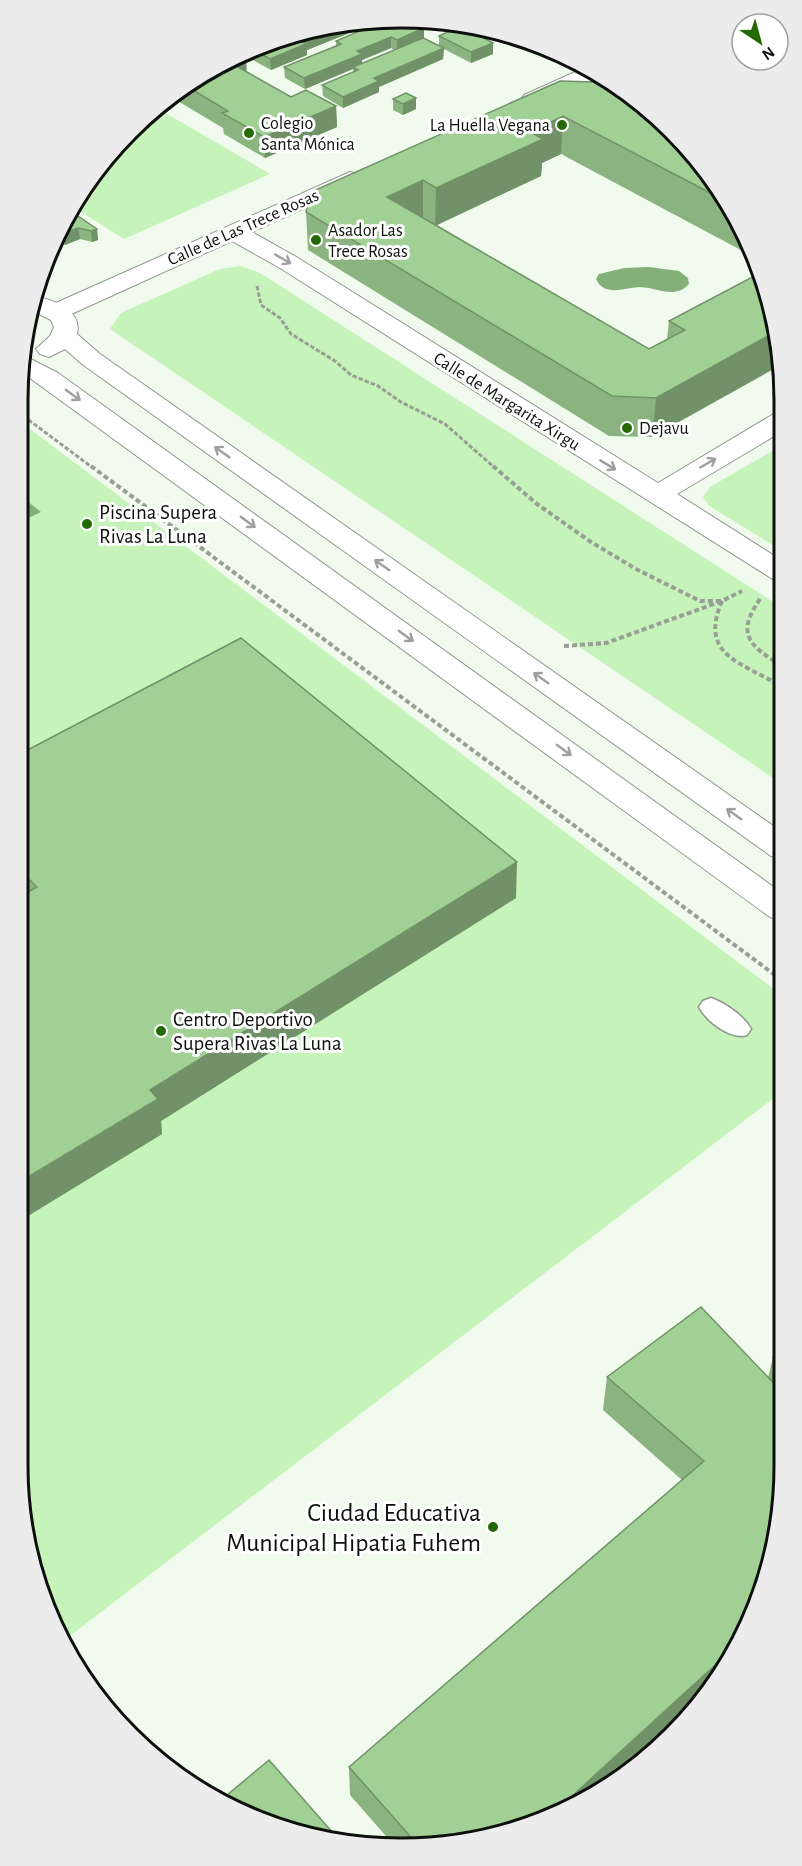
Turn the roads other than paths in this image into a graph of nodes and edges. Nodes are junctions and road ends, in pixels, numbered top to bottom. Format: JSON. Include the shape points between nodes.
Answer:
{"nodes":[{"id":1,"x":591,"y":80,"type":"edge"},
{"id":2,"x":517,"y":107,"type":"edge"},
{"id":3,"x":368,"y":171,"type":"edge"},
{"id":4,"x":232,"y":231,"type":"junction"},
{"id":5,"x":40,"y":308,"type":"edge"},
{"id":6,"x":61,"y":323,"type":"junction"},
{"id":7,"x":32,"y":354,"type":"edge"},
{"id":8,"x":30,"y":367,"type":"edge"},
{"id":9,"x":774,"y":425,"type":"edge"},
{"id":10,"x":658,"y":494,"type":"junction"},
{"id":11,"x":774,"y":568,"type":"edge"},
{"id":12,"x":774,"y":842,"type":"edge"},
{"id":13,"x":774,"y":903,"type":"edge"},
{"id":14,"x":711,"y":1007,"type":"dead end"},
{"id":15,"x":739,"y":1029,"type":"dead end"}],
"edges":[{"from":1,"to":2,"type":"street"},
{"from":3,"to":4,"type":"street","name":"Calle de Las Trece Rosas"},
{"from":4,"to":6,"type":"street","name":"Calle de Las Trece Rosas"},
{"from":4,"to":10,"type":"street","name":"Calle de Margarita Xirgu","one_way":true},
{"from":5,"to":6,"type":"street"},
{"from":6,"to":7,"type":"street","name":"Calle de Las Trece Rosas","via":[[46,351]]},
{"from":12,"to":6,"type":"street","one_way":true,"via":[[110,373]]},
{"from":8,"to":13,"type":"street","one_way":true},
{"from":10,"to":9,"type":"street","one_way":true},
{"from":10,"to":11,"type":"street","name":"Calle de Margarita Xirgu"},
{"from":14,"to":15,"type":"lane"}]}
